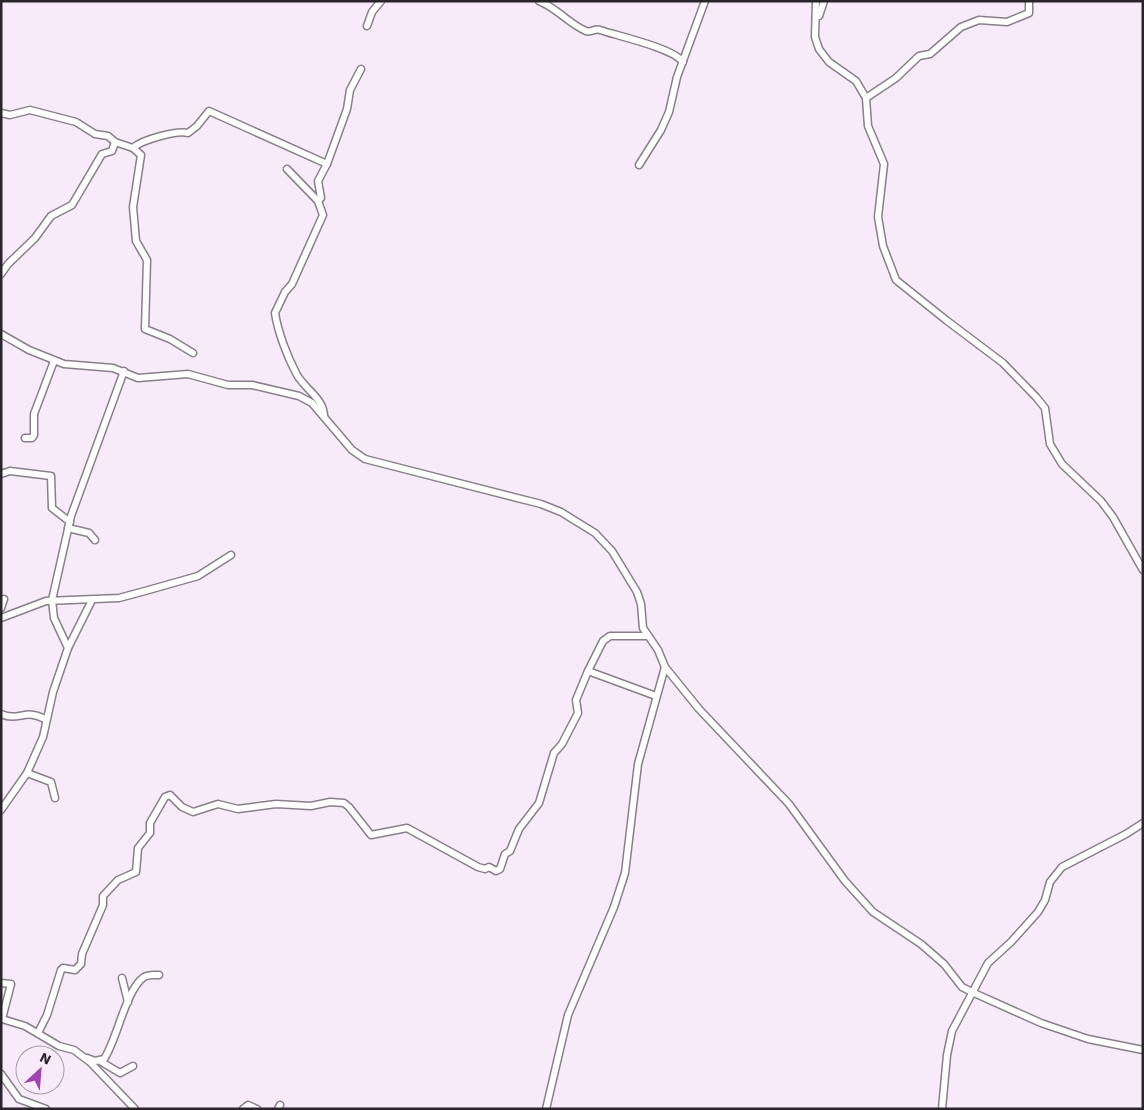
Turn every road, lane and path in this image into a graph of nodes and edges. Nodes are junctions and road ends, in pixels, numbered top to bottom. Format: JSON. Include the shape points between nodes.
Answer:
{"nodes":[{"id":1,"x":381,"y":1,"type":"edge"},
{"id":2,"x":540,"y":1,"type":"edge"},
{"id":3,"x":705,"y":1,"type":"edge"},
{"id":4,"x":816,"y":1,"type":"edge"},
{"id":5,"x":824,"y":1,"type":"edge"},
{"id":6,"x":1028,"y":1,"type":"edge"},
{"id":7,"x":816,"y":23,"type":"junction"},
{"id":8,"x":367,"y":26,"type":"dead end"},
{"id":9,"x":683,"y":62,"type":"junction"},
{"id":10,"x":360,"y":69,"type":"dead end"},
{"id":11,"x":866,"y":98,"type":"junction"},
{"id":12,"x":1,"y":113,"type":"edge"},
{"id":13,"x":115,"y":142,"type":"junction"},
{"id":14,"x":133,"y":148,"type":"junction"},
{"id":15,"x":327,"y":164,"type":"junction"},
{"id":16,"x":639,"y":165,"type":"dead end"},
{"id":17,"x":287,"y":169,"type":"dead end"},
{"id":18,"x":318,"y":201,"type":"junction"},
{"id":19,"x":1,"y":274,"type":"edge"},
{"id":20,"x":1,"y":334,"type":"edge"},
{"id":21,"x":193,"y":354,"type":"dead end"},
{"id":22,"x":54,"y":361,"type":"junction"},
{"id":23,"x":124,"y":372,"type":"junction"},
{"id":24,"x":324,"y":416,"type":"junction"},
{"id":25,"x":25,"y":438,"type":"dead end"},
{"id":26,"x":1,"y":474,"type":"edge"},
{"id":27,"x":69,"y":525,"type":"junction"},
{"id":28,"x":95,"y":540,"type":"dead end"},
{"id":29,"x":231,"y":555,"type":"dead end"},
{"id":30,"x":1143,"y":570,"type":"edge"},
{"id":31,"x":4,"y":598,"type":"dead end"},
{"id":32,"x":52,"y":600,"type":"junction"},
{"id":33,"x":92,"y":600,"type":"junction"},
{"id":34,"x":1,"y":608,"type":"edge"},
{"id":35,"x":1,"y":618,"type":"edge"},
{"id":36,"x":648,"y":636,"type":"junction"},
{"id":37,"x":68,"y":648,"type":"junction"},
{"id":38,"x":665,"y":667,"type":"junction"},
{"id":39,"x":588,"y":671,"type":"junction"},
{"id":40,"x":656,"y":696,"type":"junction"},
{"id":41,"x":1,"y":714,"type":"edge"},
{"id":42,"x":45,"y":720,"type":"junction"},
{"id":43,"x":27,"y":773,"type":"junction"},
{"id":44,"x":55,"y":798,"type":"dead end"},
{"id":45,"x":1,"y":810,"type":"edge"},
{"id":46,"x":1143,"y":823,"type":"edge"},
{"id":47,"x":159,"y":975,"type":"dead end"},
{"id":48,"x":122,"y":978,"type":"dead end"},
{"id":49,"x":1,"y":983,"type":"edge"},
{"id":50,"x":974,"y":993,"type":"junction"},
{"id":51,"x":128,"y":1002,"type":"junction"},
{"id":52,"x":2,"y":1018,"type":"edge"},
{"id":53,"x":38,"y":1033,"type":"junction"},
{"id":54,"x":1143,"y":1050,"type":"edge"},
{"id":55,"x":83,"y":1057,"type":"junction"},
{"id":56,"x":100,"y":1061,"type":"junction"},
{"id":57,"x":133,"y":1066,"type":"dead end"},
{"id":58,"x":1,"y":1074,"type":"edge"},
{"id":59,"x":46,"y":1109,"type":"edge"},
{"id":60,"x":135,"y":1109,"type":"edge"},
{"id":61,"x":243,"y":1109,"type":"edge"},
{"id":62,"x":257,"y":1109,"type":"edge"},
{"id":63,"x":546,"y":1109,"type":"edge"},
{"id":64,"x":942,"y":1109,"type":"edge"}],
"edges":[{"from":1,"to":8,"type":"street"},
{"from":2,"to":9,"type":"street","via":[[584,30],[599,29],[624,35]]},
{"from":3,"to":9,"type":"street"},
{"from":4,"to":7,"type":"street"},
{"from":5,"to":7,"type":"street"},
{"from":6,"to":11,"type":"street","via":[[1028,13],[1015,19],[1002,22],[979,20],[961,27],[930,54],[919,56],[896,78]]},
{"from":7,"to":11,"type":"street","via":[[819,49],[829,62],[856,81]]},
{"from":9,"to":16,"type":"street","via":[[661,130]]},
{"from":10,"to":15,"type":"street","via":[[350,90],[349,104]]},
{"from":11,"to":30,"type":"street","via":[[868,126],[884,164],[878,217],[883,246],[896,280],[1003,363],[1036,397],[1045,408],[1050,444],[1062,464],[1101,501]]},
{"from":12,"to":13,"type":"street","via":[[10,115],[30,110],[76,122]]},
{"from":13,"to":14,"type":"street"},
{"from":13,"to":19,"type":"street","via":[[112,150],[102,154],[72,205],[51,216]]},
{"from":14,"to":15,"type":"street","via":[[145,139],[188,133],[209,111]]},
{"from":14,"to":21,"type":"street","via":[[142,155],[134,222],[136,241],[148,260],[145,330],[170,339]]},
{"from":15,"to":18,"type":"street","via":[[318,181],[321,198]]},
{"from":17,"to":18,"type":"street"},
{"from":18,"to":24,"type":"street","via":[[323,216],[275,313],[297,375],[322,403]]},
{"from":20,"to":22,"type":"street"},
{"from":22,"to":23,"type":"street"},
{"from":22,"to":25,"type":"street","via":[[34,414],[34,435]]},
{"from":23,"to":24,"type":"street","via":[[138,378],[188,374],[228,385],[260,387],[299,396],[312,403]]},
{"from":23,"to":27,"type":"street"},
{"from":24,"to":36,"type":"street","via":[[352,450],[365,459],[541,504],[580,522],[612,551],[625,571],[642,604],[643,628]]},
{"from":26,"to":27,"type":"street","via":[[10,471],[51,476],[52,508]]},
{"from":27,"to":28,"type":"street","via":[[89,533]]},
{"from":27,"to":32,"type":"street"},
{"from":29,"to":33,"type":"street","via":[[198,576],[119,598]]},
{"from":31,"to":34,"type":"street"},
{"from":32,"to":33,"type":"street"},
{"from":32,"to":35,"type":"street"},
{"from":32,"to":37,"type":"street","via":[[54,618]]},
{"from":33,"to":37,"type":"street"},
{"from":36,"to":38,"type":"street"},
{"from":36,"to":39,"type":"street","via":[[610,636],[603,641]]},
{"from":37,"to":42,"type":"street"},
{"from":38,"to":40,"type":"street"},
{"from":38,"to":50,"type":"street","via":[[699,709],[789,804],[860,899],[873,912],[921,944],[944,964],[962,987]]},
{"from":39,"to":40,"type":"street"},
{"from":39,"to":53,"type":"street","via":[[576,700],[578,713],[554,753],[539,803],[519,829],[498,870],[478,867],[407,828],[371,835],[344,803],[311,806],[276,804],[238,810],[218,804],[193,812],[182,807],[173,796],[165,797],[150,823],[150,833],[140,842],[136,872],[118,880],[104,896],[80,964],[74,970],[61,970]]},
{"from":40,"to":63,"type":"street","via":[[638,764],[625,873],[568,1015]]},
{"from":41,"to":42,"type":"street","via":[[9,717],[34,714]]},
{"from":42,"to":43,"type":"street","via":[[43,737]]},
{"from":43,"to":44,"type":"street","via":[[51,782]]},
{"from":43,"to":45,"type":"street"},
{"from":46,"to":50,"type":"street","via":[[1062,867],[1050,882],[1038,912],[988,963]]},
{"from":47,"to":51,"type":"street","via":[[149,974],[142,978]]},
{"from":48,"to":51,"type":"street"},
{"from":49,"to":52,"type":"street","via":[[11,984]]},
{"from":50,"to":54,"type":"street","via":[[1041,1024],[1088,1039]]},
{"from":50,"to":64,"type":"street","via":[[949,1042]]},
{"from":51,"to":56,"type":"street","via":[[108,1053]]},
{"from":52,"to":53,"type":"street"},
{"from":53,"to":55,"type":"street"},
{"from":55,"to":56,"type":"street"},
{"from":55,"to":60,"type":"street"},
{"from":56,"to":57,"type":"street","via":[[120,1073]]},
{"from":58,"to":59,"type":"street","via":[[19,1099]]},
{"from":61,"to":62,"type":"street","via":[[248,1105]]}]}
